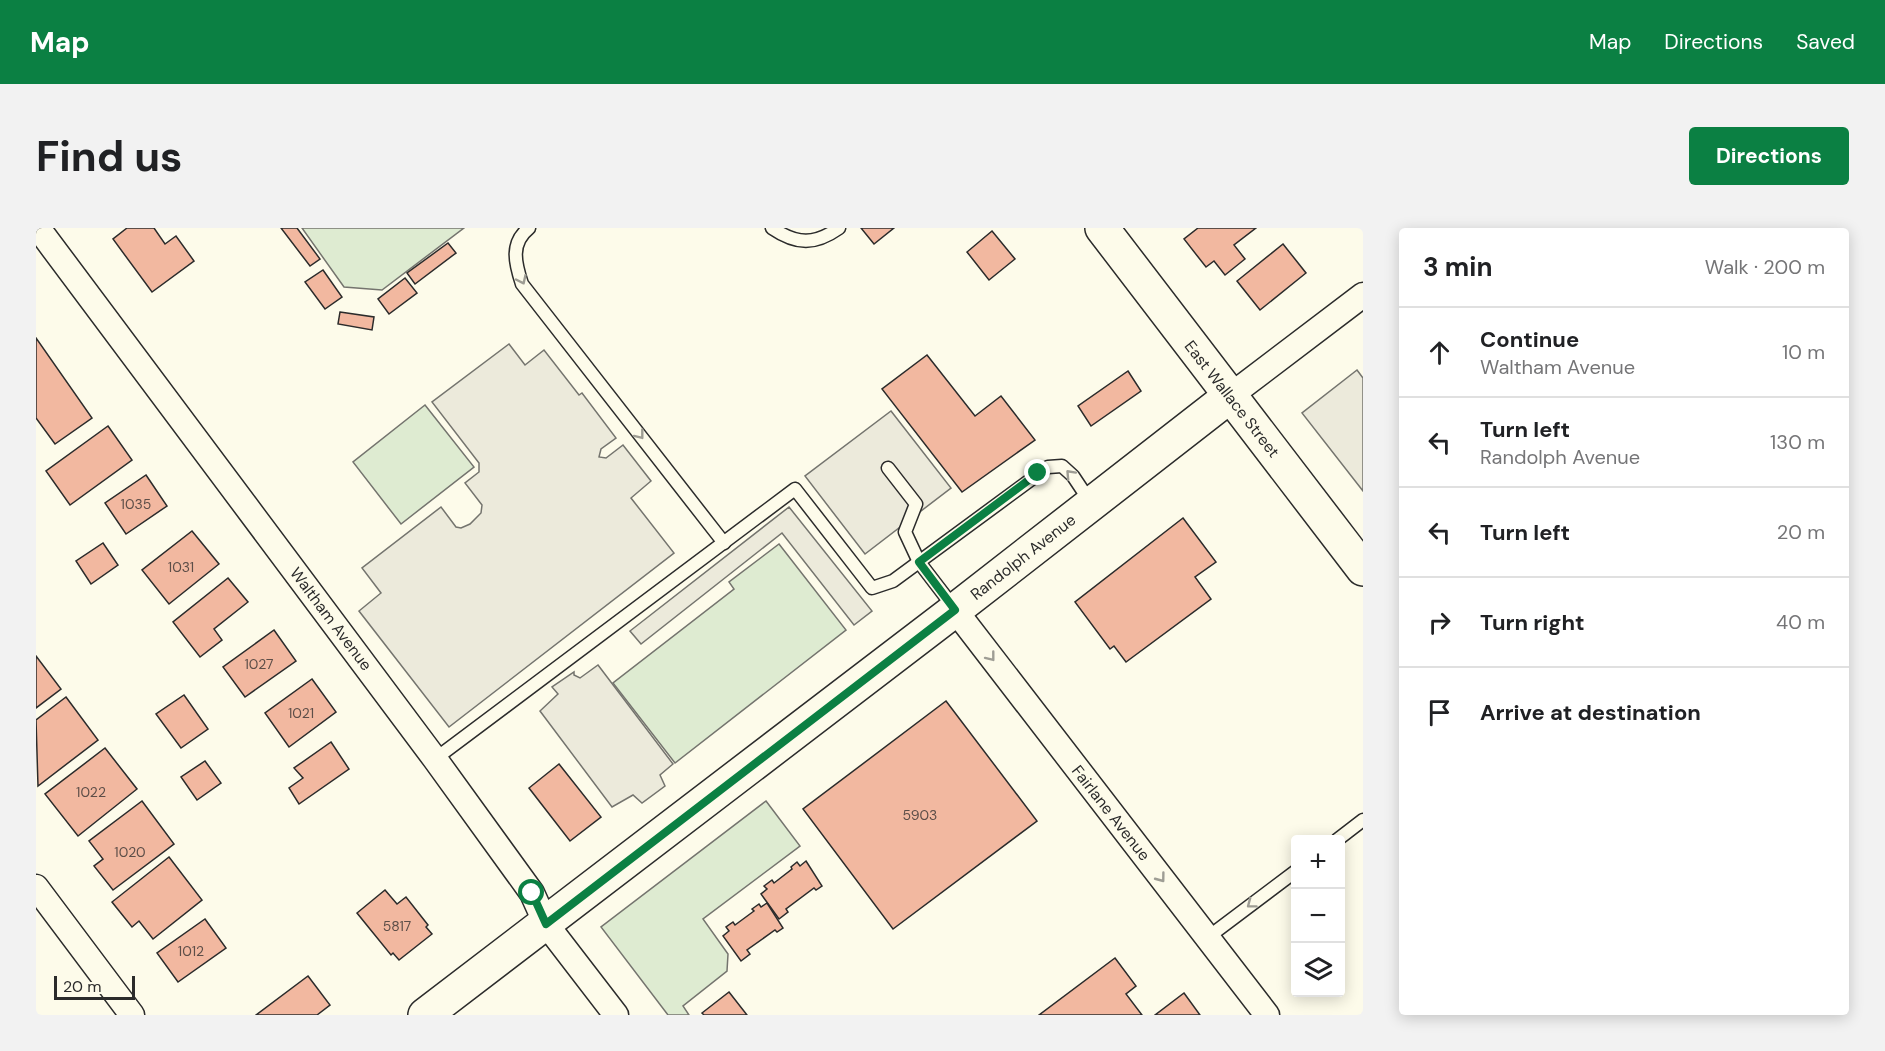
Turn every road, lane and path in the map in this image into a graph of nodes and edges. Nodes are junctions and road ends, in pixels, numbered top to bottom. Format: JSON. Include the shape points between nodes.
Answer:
{"nodes":[{"id":1,"x":38,"y":228,"type":"edge"},
{"id":2,"x":530,"y":228,"type":"edge"},
{"id":3,"x":772,"y":228,"type":"edge"},
{"id":4,"x":840,"y":228,"type":"edge"},
{"id":5,"x":1102,"y":228,"type":"edge"},
{"id":6,"x":1363,"y":295,"type":"edge"},
{"id":7,"x":1230,"y":396,"type":"junction"},
{"id":8,"x":888,"y":468,"type":"dead end"},
{"id":9,"x":1092,"y":504,"type":"junction"},
{"id":10,"x":724,"y":543,"type":"junction"},
{"id":11,"x":919,"y":562,"type":"junction"},
{"id":12,"x":1363,"y":569,"type":"edge"},
{"id":13,"x":955,"y":610,"type":"junction"},
{"id":14,"x":435,"y":759,"type":"junction"},
{"id":15,"x":1363,"y":820,"type":"edge"},
{"id":16,"x":1344,"y":835,"type":"edge"},
{"id":17,"x":1291,"y":875,"type":"edge"},
{"id":18,"x":36,"y":887,"type":"edge"},
{"id":19,"x":546,"y":924,"type":"junction"},
{"id":20,"x":1207,"y":938,"type":"junction"},
{"id":21,"x":132,"y":1015,"type":"edge"},
{"id":22,"x":425,"y":1015,"type":"edge"},
{"id":23,"x":616,"y":1015,"type":"edge"},
{"id":24,"x":1267,"y":1015,"type":"edge"}],
"edges":[{"from":1,"to":14,"type":"street","name":"Waltham Avenue"},
{"from":2,"to":10,"type":"lane","one_way":true,"via":[[516,244],[515,262],[522,284]]},
{"from":3,"to":4,"type":"lane","via":[[800,242],[816,241]]},
{"from":5,"to":7,"type":"street","name":"East Wallace Street"},
{"from":6,"to":7,"type":"street","name":"Randolph Avenue"},
{"from":7,"to":9,"type":"street","name":"Randolph Avenue"},
{"from":7,"to":12,"type":"street","name":"East Wallace Street"},
{"from":8,"to":11,"type":"lane","via":[[916,504],[905,532]]},
{"from":9,"to":11,"type":"lane","one_way":true,"via":[[1062,465],[1048,467]]},
{"from":9,"to":13,"type":"street","name":"Randolph Avenue"},
{"from":10,"to":11,"type":"lane","via":[[795,489],[872,588],[893,581]]},
{"from":10,"to":14,"type":"lane"},
{"from":11,"to":13,"type":"lane"},
{"from":13,"to":19,"type":"street","name":"Randolph Avenue"},
{"from":13,"to":20,"type":"street","name":"Fairlane Avenue","one_way":true},
{"from":14,"to":19,"type":"street","name":"Waltham Avenue","via":[[532,893]]},
{"from":15,"to":16,"type":"lane"},
{"from":17,"to":20,"type":"lane","one_way":true},
{"from":18,"to":21,"type":"street"},
{"from":19,"to":22,"type":"street","name":"Randolph Avenue"},
{"from":19,"to":23,"type":"street","name":"Waltham Avenue"},
{"from":20,"to":24,"type":"street","name":"Fairlane Avenue"}]}
